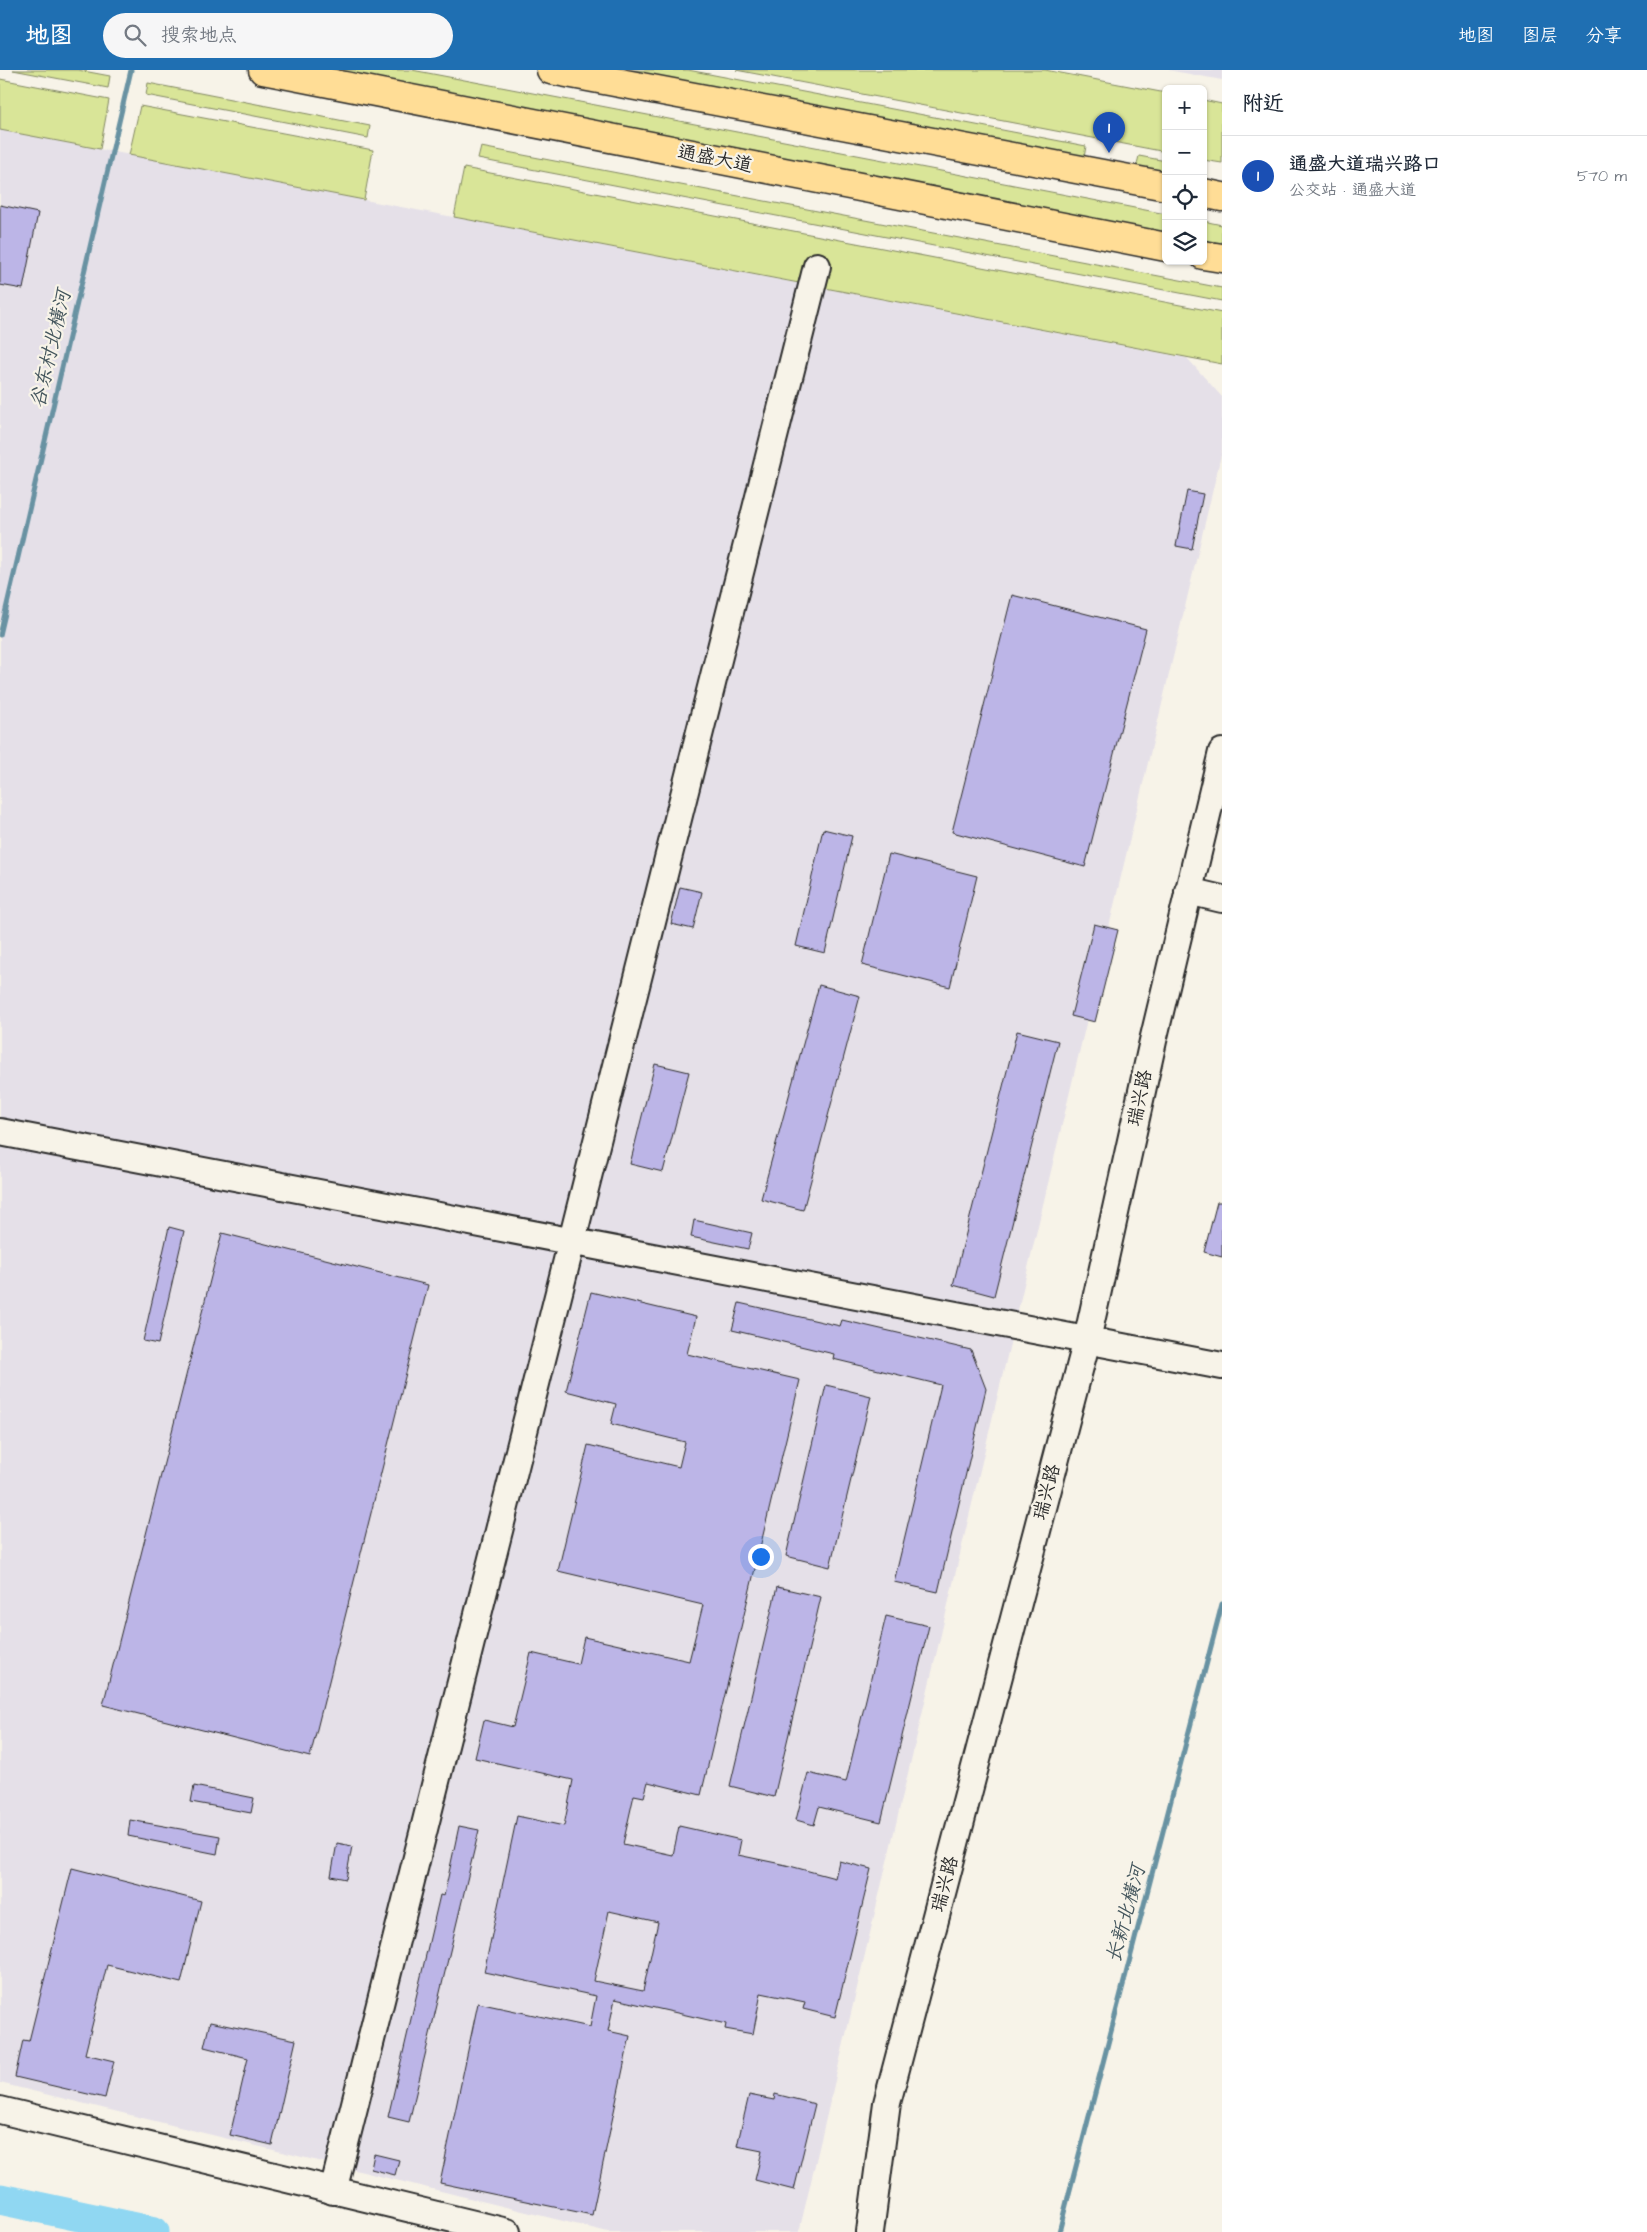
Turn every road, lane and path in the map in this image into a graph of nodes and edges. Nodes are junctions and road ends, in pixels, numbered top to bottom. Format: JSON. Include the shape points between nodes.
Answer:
{"nodes":[{"id":1,"x":263,"y":70,"type":"edge"},
{"id":2,"x":551,"y":70,"type":"edge"},
{"id":3,"x":1162,"y":185,"type":"edge"},
{"id":4,"x":1207,"y":194,"type":"edge"},
{"id":5,"x":1222,"y":197,"type":"edge"},
{"id":6,"x":1162,"y":246,"type":"edge"},
{"id":7,"x":1207,"y":255,"type":"edge"},
{"id":8,"x":1222,"y":258,"type":"edge"},
{"id":9,"x":817,"y":266,"type":"dead end"},
{"id":10,"x":1222,"y":752,"type":"edge"},
{"id":11,"x":1188,"y":891,"type":"junction"},
{"id":12,"x":1222,"y":899,"type":"edge"},
{"id":13,"x":0,"y":1132,"type":"edge"},
{"id":14,"x":570,"y":1242,"type":"junction"},
{"id":15,"x":1087,"y":1340,"type":"junction"},
{"id":16,"x":1222,"y":1366,"type":"edge"},
{"id":17,"x":0,"y":2110,"type":"edge"},
{"id":18,"x":333,"y":2191,"type":"junction"},
{"id":19,"x":507,"y":2232,"type":"edge"},
{"id":20,"x":870,"y":2232,"type":"edge"}],
"edges":[{"from":1,"to":6,"type":"main road","name":"通盛大道"},
{"from":2,"to":3,"type":"main road"},
{"from":4,"to":5,"type":"main road"},
{"from":7,"to":8,"type":"main road"},
{"from":9,"to":14,"type":"street"},
{"from":10,"to":11,"type":"street","name":"瑞兴路"},
{"from":11,"to":12,"type":"street"},
{"from":11,"to":15,"type":"street","name":"瑞兴路"},
{"from":13,"to":14,"type":"street"},
{"from":14,"to":15,"type":"street"},
{"from":14,"to":18,"type":"street"},
{"from":15,"to":16,"type":"street"},
{"from":15,"to":20,"type":"street","name":"瑞兴路","via":[[887,2103]]},
{"from":17,"to":18,"type":"street"},
{"from":18,"to":19,"type":"street"}]}
